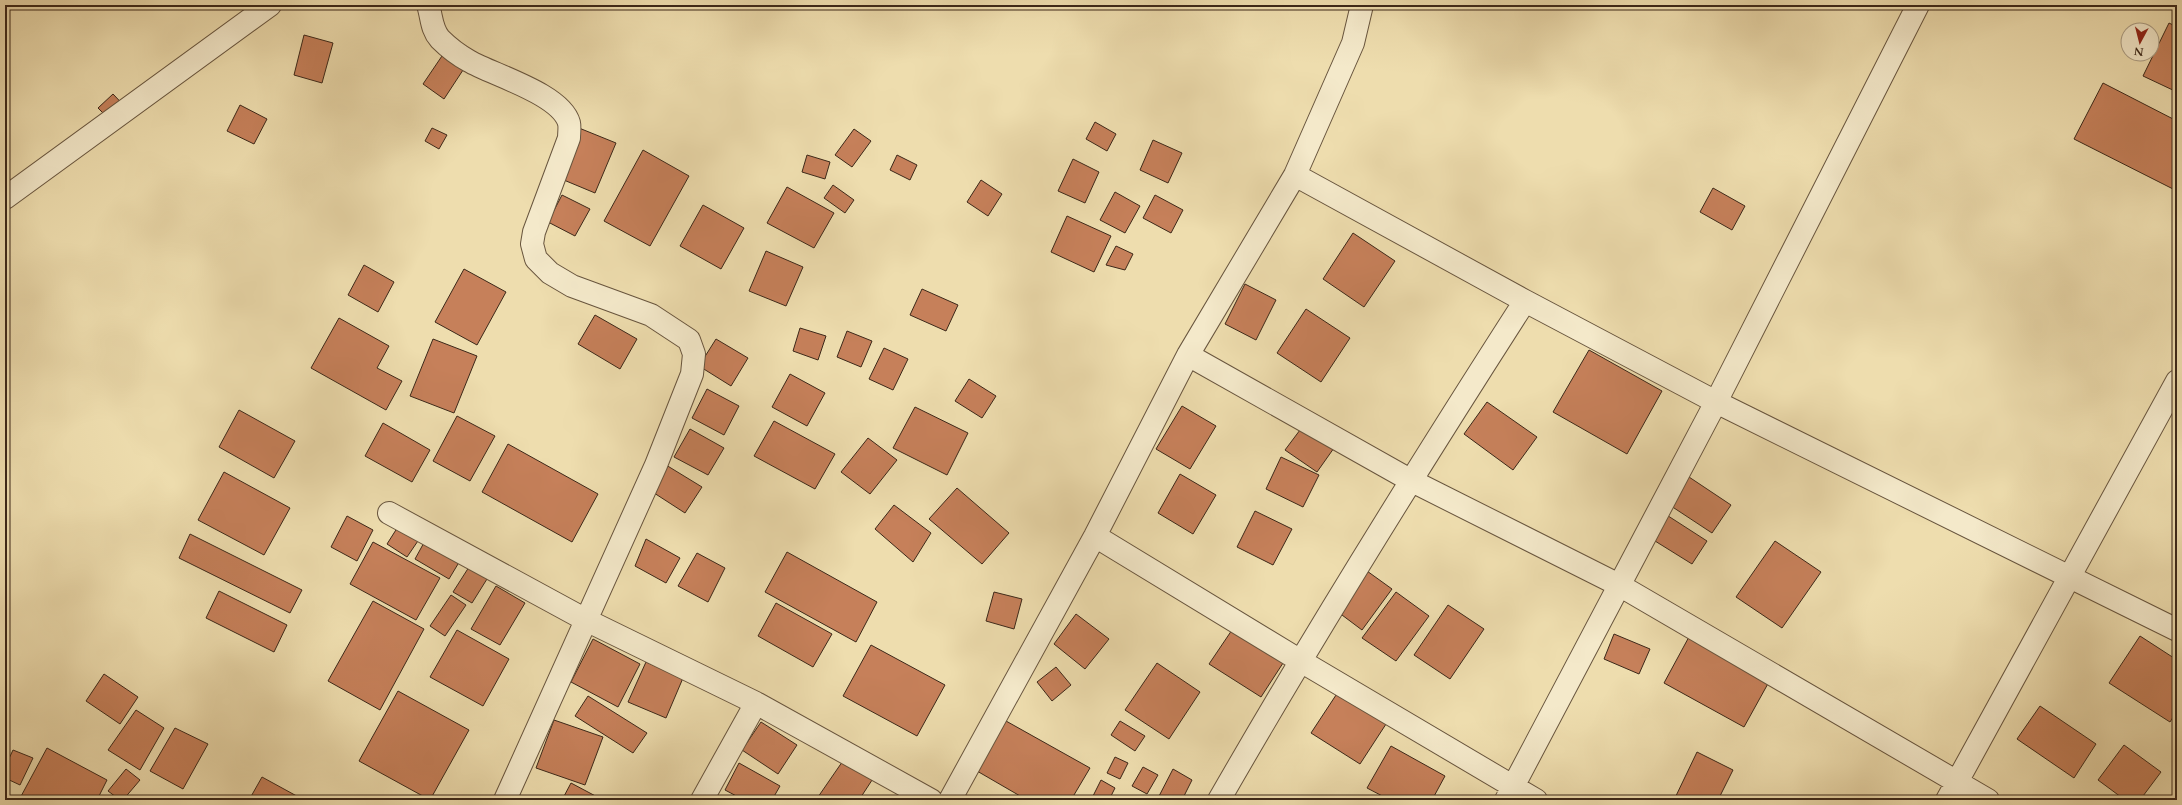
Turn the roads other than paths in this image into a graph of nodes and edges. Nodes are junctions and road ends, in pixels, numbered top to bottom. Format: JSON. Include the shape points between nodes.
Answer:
{"nodes":[{"id":1,"x":270,"y":5,"type":"edge"},
{"id":2,"x":428,"y":5,"type":"edge"},
{"id":3,"x":1362,"y":5,"type":"edge"},
{"id":4,"x":1918,"y":5,"type":"edge"},
{"id":5,"x":1295,"y":175,"type":"junction"},
{"id":6,"x":5,"y":198,"type":"edge"},
{"id":7,"x":1525,"y":302,"type":"junction"},
{"id":8,"x":1188,"y":355,"type":"junction"},
{"id":9,"x":2177,"y":381,"type":"edge"},
{"id":10,"x":1716,"y":402,"type":"junction"},
{"id":11,"x":1410,"y":480,"type":"junction"},
{"id":12,"x":389,"y":514,"type":"dead end"},
{"id":13,"x":1095,"y":536,"type":"junction"},
{"id":14,"x":2071,"y":577,"type":"junction"},
{"id":15,"x":1619,"y":585,"type":"junction"},
{"id":16,"x":586,"y":620,"type":"junction"},
{"id":17,"x":2177,"y":630,"type":"edge"},
{"id":18,"x":1299,"y":660,"type":"junction"},
{"id":19,"x":756,"y":703,"type":"junction"},
{"id":20,"x":1952,"y":791,"type":"edge"},
{"id":21,"x":1510,"y":793,"type":"edge"},
{"id":22,"x":505,"y":800,"type":"edge"},
{"id":23,"x":702,"y":800,"type":"edge"},
{"id":24,"x":932,"y":800,"type":"edge"},
{"id":25,"x":950,"y":800,"type":"edge"},
{"id":26,"x":1219,"y":800,"type":"edge"},
{"id":27,"x":1536,"y":800,"type":"edge"},
{"id":28,"x":1988,"y":800,"type":"edge"}],
"edges":[{"from":1,"to":6,"type":"street"},
{"from":2,"to":16,"type":"street","via":[[432,26],[439,39],[470,62],[524,85],[546,98],[560,109],[569,122],[569,138],[534,232],[532,244],[536,259],[550,273],[572,286],[651,315],[689,340],[694,354],[692,374],[681,404]]},
{"from":3,"to":5,"type":"street","via":[[1353,43]]},
{"from":4,"to":10,"type":"street"},
{"from":5,"to":7,"type":"street"},
{"from":5,"to":8,"type":"street"},
{"from":7,"to":10,"type":"street"},
{"from":7,"to":11,"type":"street"},
{"from":8,"to":11,"type":"street"},
{"from":8,"to":13,"type":"street"},
{"from":9,"to":14,"type":"street"},
{"from":10,"to":14,"type":"street"},
{"from":10,"to":15,"type":"street"},
{"from":11,"to":15,"type":"street"},
{"from":11,"to":18,"type":"street"},
{"from":12,"to":16,"type":"street"},
{"from":13,"to":18,"type":"street"},
{"from":13,"to":25,"type":"street"},
{"from":14,"to":17,"type":"street"},
{"from":14,"to":20,"type":"street"},
{"from":15,"to":20,"type":"street"},
{"from":15,"to":21,"type":"street"},
{"from":16,"to":19,"type":"street"},
{"from":16,"to":22,"type":"street"},
{"from":18,"to":21,"type":"street"},
{"from":18,"to":26,"type":"street"},
{"from":19,"to":23,"type":"street"},
{"from":19,"to":24,"type":"street"},
{"from":20,"to":28,"type":"street"},
{"from":21,"to":27,"type":"street"}]}
